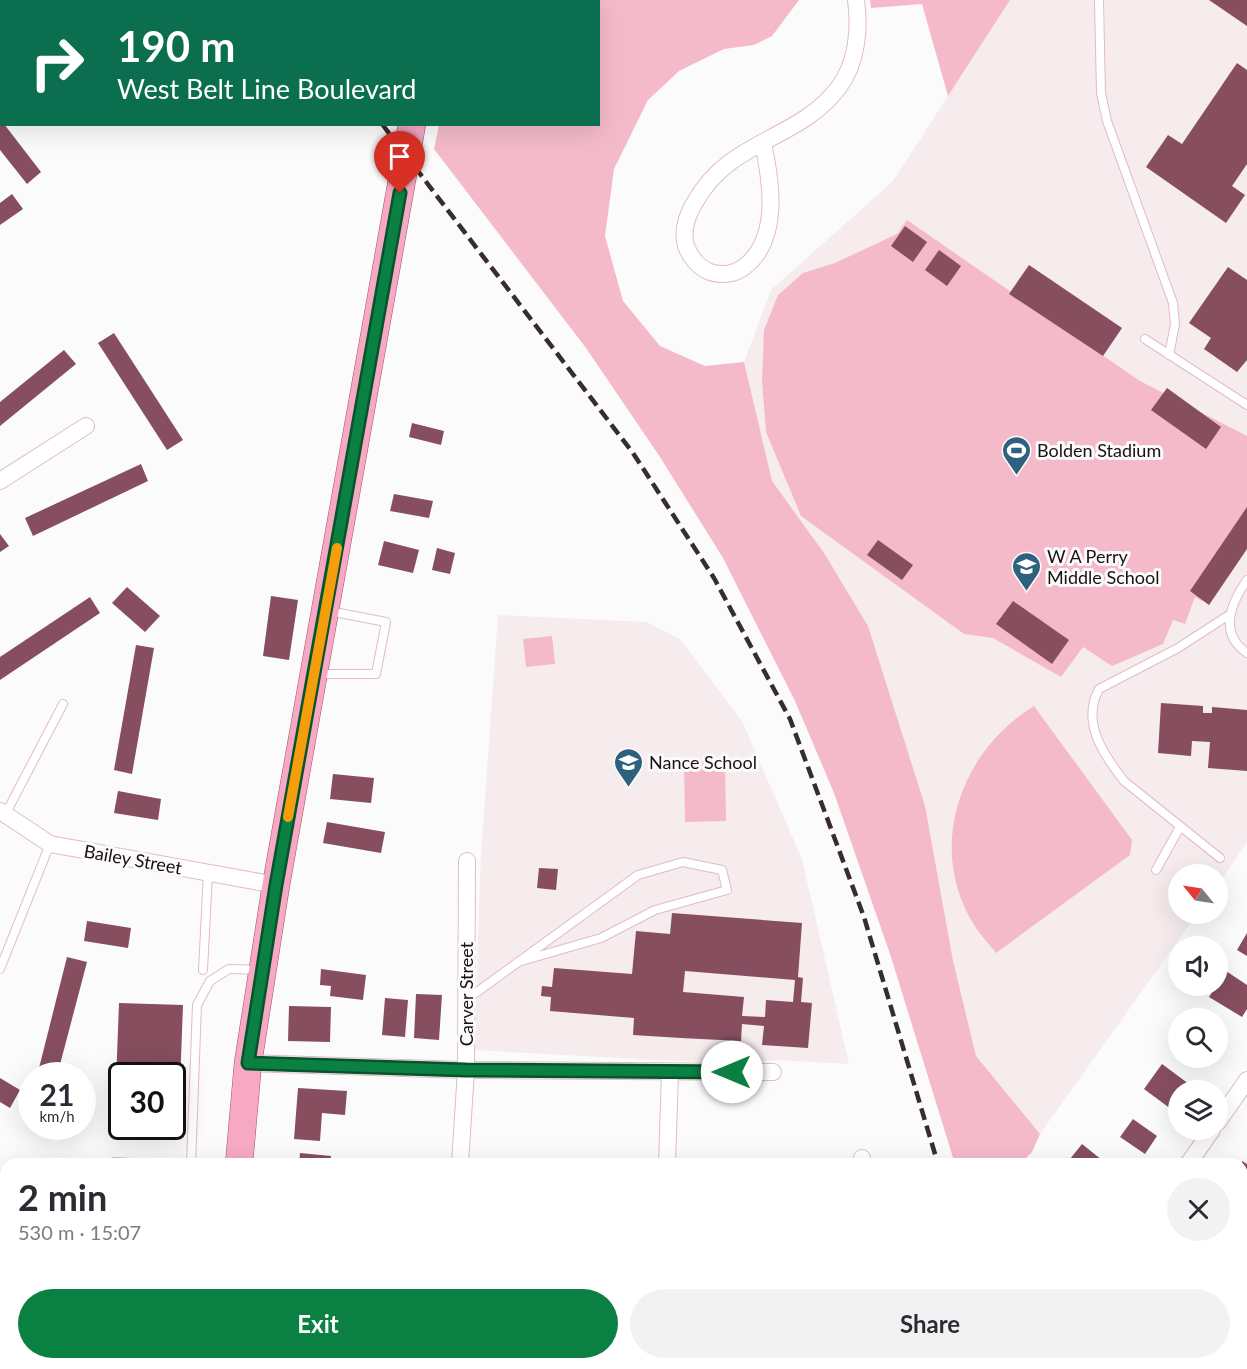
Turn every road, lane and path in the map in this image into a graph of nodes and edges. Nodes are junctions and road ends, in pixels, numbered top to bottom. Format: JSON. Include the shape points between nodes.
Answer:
{"nodes":[{"id":1,"x":856,"y":0,"type":"edge"},
{"id":2,"x":1099,"y":0,"type":"edge"},
{"id":3,"x":412,"y":126,"type":"edge"},
{"id":4,"x":763,"y":143,"type":"junction"},
{"id":5,"x":1145,"y":339,"type":"dead end"},
{"id":6,"x":1169,"y":355,"type":"junction"},
{"id":7,"x":1247,"y":405,"type":"edge"},
{"id":8,"x":86,"y":426,"type":"dead end"},
{"id":9,"x":0,"y":481,"type":"edge"},
{"id":10,"x":1247,"y":580,"type":"edge"},
{"id":11,"x":326,"y":610,"type":"junction"},
{"id":12,"x":1229,"y":615,"type":"junction"},
{"id":13,"x":1247,"y":653,"type":"edge"},
{"id":14,"x":314,"y":674,"type":"junction"},
{"id":15,"x":63,"y":704,"type":"dead end"},
{"id":16,"x":2,"y":813,"type":"edge"},
{"id":17,"x":1179,"y":827,"type":"junction"},
{"id":18,"x":50,"y":844,"type":"junction"},
{"id":19,"x":1220,"y":858,"type":"dead end"},
{"id":20,"x":466,"y":861,"type":"dead end"},
{"id":21,"x":1156,"y":870,"type":"dead end"},
{"id":22,"x":208,"y":873,"type":"junction"},
{"id":23,"x":276,"y":885,"type":"junction"},
{"id":24,"x":518,"y":962,"type":"junction"},
{"id":25,"x":0,"y":969,"type":"edge"},
{"id":26,"x":203,"y":970,"type":"dead end"},
{"id":27,"x":262,"y":970,"type":"junction"},
{"id":28,"x":466,"y":1000,"type":"junction"},
{"id":29,"x":248,"y":1063,"type":"junction"},
{"id":30,"x":466,"y":1070,"type":"junction"},
{"id":31,"x":670,"y":1072,"type":"junction"},
{"id":32,"x":773,"y":1072,"type":"dead end"},
{"id":33,"x":1247,"y":1080,"type":"edge"},
{"id":34,"x":1228,"y":1108,"type":"edge"},
{"id":35,"x":1205,"y":1140,"type":"edge"},
{"id":36,"x":191,"y":1158,"type":"edge"},
{"id":37,"x":240,"y":1158,"type":"edge"},
{"id":38,"x":460,"y":1158,"type":"edge"},
{"id":39,"x":667,"y":1158,"type":"edge"},
{"id":40,"x":1192,"y":1158,"type":"edge"}],
"edges":[{"from":1,"to":4,"type":"street","via":[[857,43],[847,75],[820,108]]},
{"from":2,"to":6,"type":"lane","via":[[1101,93],[1114,147],[1173,303],[1175,324]]},
{"from":3,"to":11,"type":"main road"},
{"from":4,"to":4,"type":"street","via":[[722,167],[691,208],[684,240],[693,258],[707,271],[723,274],[741,269],[765,241],[770,182]]},
{"from":5,"to":6,"type":"lane"},
{"from":6,"to":7,"type":"lane"},
{"from":8,"to":9,"type":"street"},
{"from":10,"to":12,"type":"lane"},
{"from":11,"to":14,"type":"main road"},
{"from":11,"to":14,"type":"lane","via":[[386,622],[376,674]]},
{"from":12,"to":13,"type":"lane","via":[[1234,640]]},
{"from":12,"to":17,"type":"lane","via":[[1178,648],[1099,689],[1092,708],[1095,733],[1113,767]]},
{"from":14,"to":23,"type":"main road"},
{"from":15,"to":16,"type":"lane"},
{"from":16,"to":18,"type":"street","name":"Bailey Street"},
{"from":17,"to":19,"type":"lane"},
{"from":17,"to":21,"type":"lane"},
{"from":18,"to":22,"type":"street","name":"Bailey Street"},
{"from":18,"to":25,"type":"lane"},
{"from":20,"to":28,"type":"street","name":"Carver Street"},
{"from":22,"to":23,"type":"street","name":"Bailey Street"},
{"from":22,"to":26,"type":"lane"},
{"from":23,"to":27,"type":"main road"},
{"from":24,"to":24,"type":"lane","via":[[638,875],[682,862],[722,870],[727,890],[655,910],[601,938]]},
{"from":24,"to":28,"type":"lane"},
{"from":27,"to":29,"type":"main road"},
{"from":27,"to":36,"type":"lane","via":[[229,969],[210,981],[197,1005]]},
{"from":28,"to":30,"type":"street","name":"Carver Street"},
{"from":29,"to":30,"type":"street"},
{"from":29,"to":37,"type":"main road"},
{"from":30,"to":31,"type":"street"},
{"from":30,"to":38,"type":"street","name":"Carver Street"},
{"from":31,"to":32,"type":"street"},
{"from":31,"to":39,"type":"street"},
{"from":33,"to":34,"type":"street"},
{"from":35,"to":40,"type":"street"}]}
